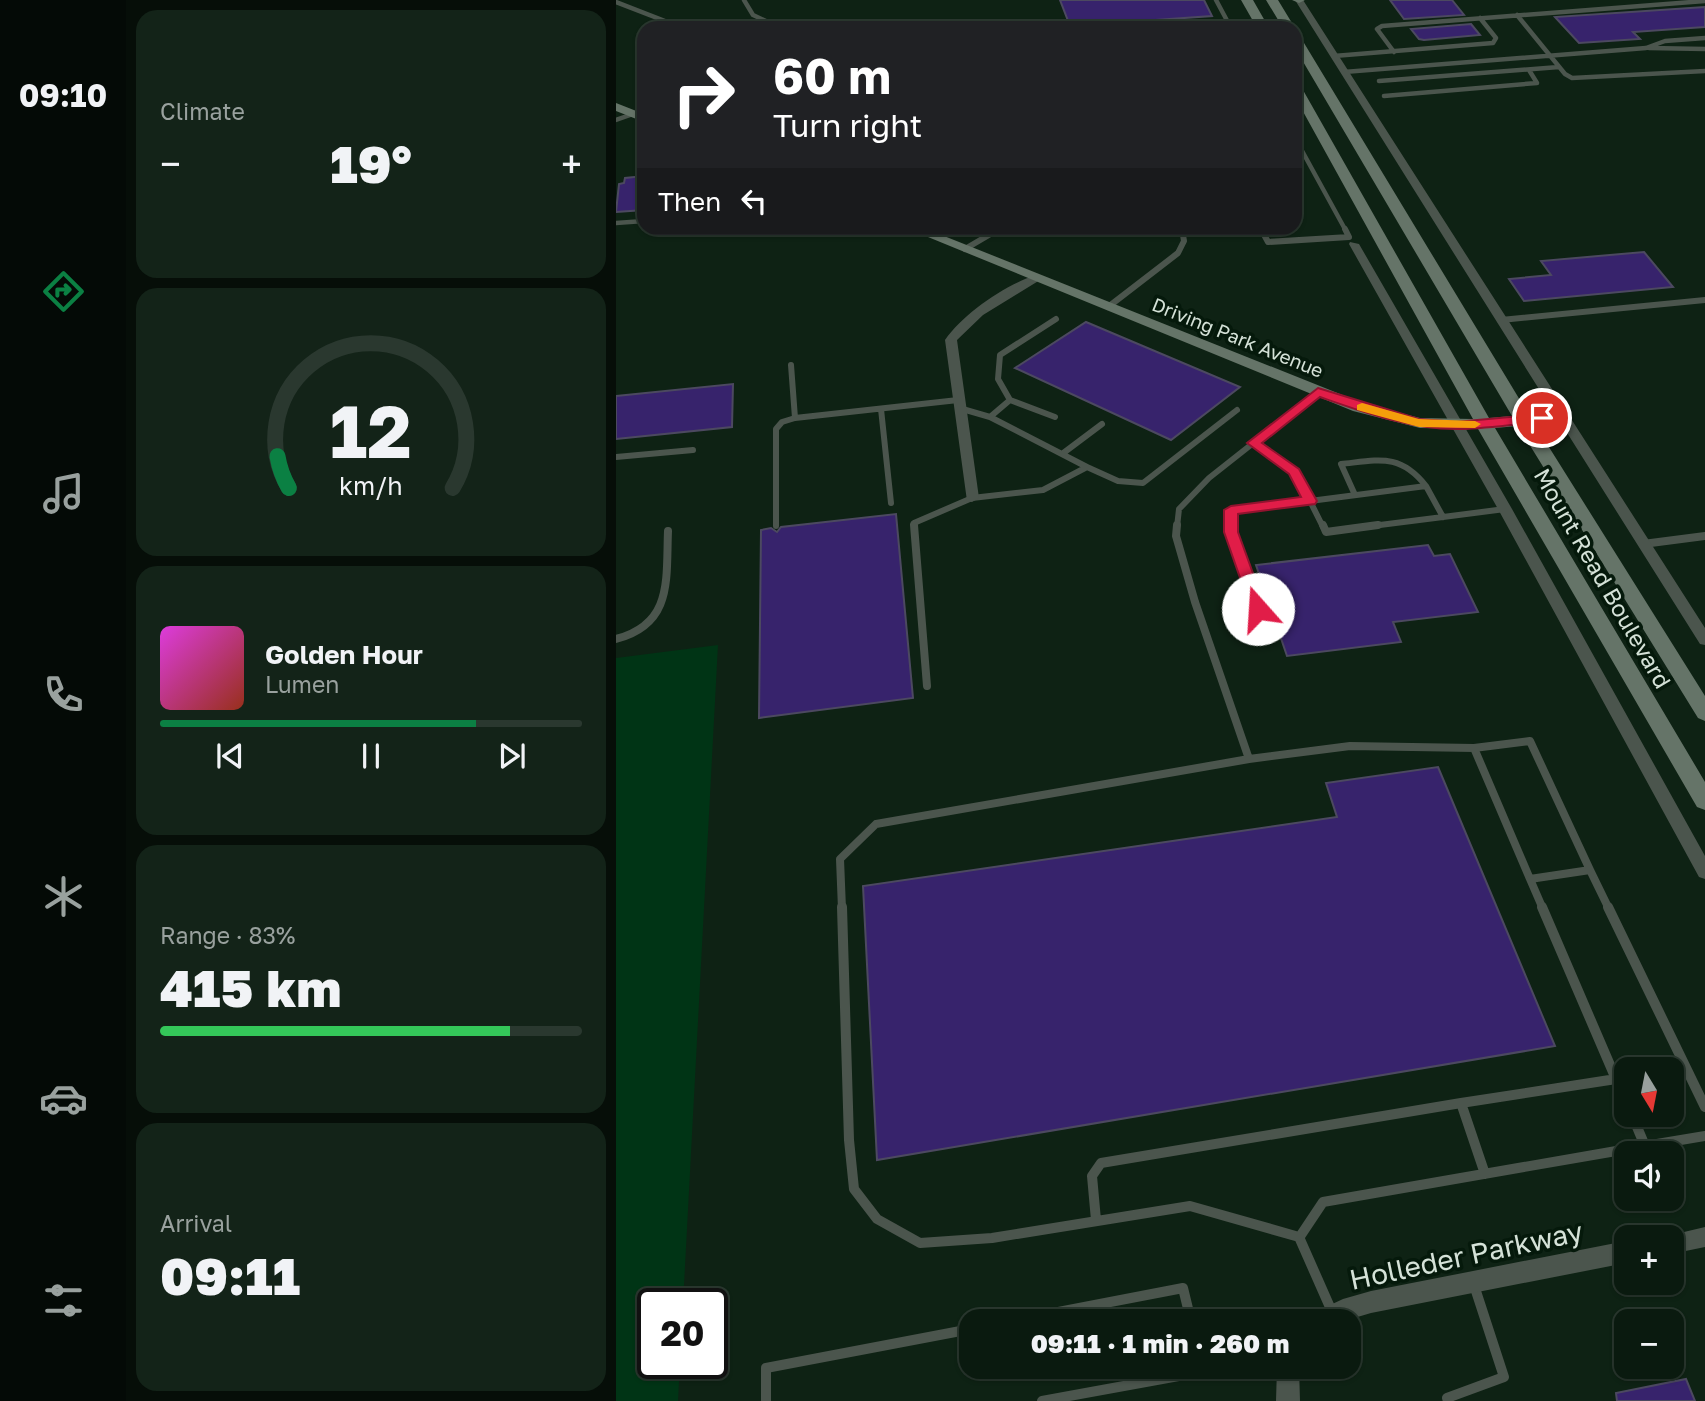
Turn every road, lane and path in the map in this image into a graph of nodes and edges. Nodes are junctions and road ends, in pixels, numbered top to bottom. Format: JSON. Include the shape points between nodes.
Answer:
{"nodes":[{"id":1,"x":744,"y":0,"type":"edge"},
{"id":2,"x":1216,"y":0,"type":"edge"},
{"id":3,"x":1247,"y":0,"type":"edge"},
{"id":4,"x":1272,"y":0,"type":"edge"},
{"id":5,"x":1299,"y":0,"type":"edge"},
{"id":6,"x":1705,"y":1,"type":"edge"},
{"id":7,"x":616,"y":2,"type":"edge"},
{"id":8,"x":1517,"y":15,"type":"junction"},
{"id":9,"x":1480,"y":18,"type":"junction"},
{"id":10,"x":665,"y":21,"type":"edge"},
{"id":11,"x":764,"y":21,"type":"edge"},
{"id":12,"x":1227,"y":21,"type":"edge"},
{"id":13,"x":1259,"y":21,"type":"edge"},
{"id":14,"x":1285,"y":21,"type":"edge"},
{"id":15,"x":1705,"y":38,"type":"edge"},
{"id":16,"x":1646,"y":48,"type":"junction"},
{"id":17,"x":1705,"y":49,"type":"edge"},
{"id":18,"x":1302,"y":50,"type":"edge"},
{"id":19,"x":1394,"y":52,"type":"junction"},
{"id":20,"x":1334,"y":56,"type":"junction"},
{"id":21,"x":1550,"y":56,"type":"junction"},
{"id":22,"x":1559,"y":67,"type":"junction"},
{"id":23,"x":1529,"y":70,"type":"junction"},
{"id":24,"x":1705,"y":71,"type":"edge"},
{"id":25,"x":1344,"y":72,"type":"junction"},
{"id":26,"x":1379,"y":81,"type":"dead end"},
{"id":27,"x":1384,"y":96,"type":"dead end"},
{"id":28,"x":1302,"y":99,"type":"edge"},
{"id":29,"x":616,"y":107,"type":"edge"},
{"id":30,"x":637,"y":115,"type":"edge"},
{"id":31,"x":637,"y":116,"type":"edge"},
{"id":32,"x":616,"y":120,"type":"edge"},
{"id":33,"x":1302,"y":151,"type":"edge"},
{"id":34,"x":637,"y":222,"type":"edge"},
{"id":35,"x":616,"y":223,"type":"edge"},
{"id":36,"x":931,"y":235,"type":"edge"},
{"id":37,"x":988,"y":235,"type":"edge"},
{"id":38,"x":1183,"y":235,"type":"edge"},
{"id":39,"x":1264,"y":235,"type":"edge"},
{"id":40,"x":1352,"y":240,"type":"junction"},
{"id":41,"x":965,"y":248,"type":"junction"},
{"id":42,"x":1036,"y":278,"type":"junction"},
{"id":43,"x":1705,"y":300,"type":"edge"},
{"id":44,"x":1108,"y":307,"type":"junction"},
{"id":45,"x":1056,"y":319,"type":"dead end"},
{"id":46,"x":1500,"y":320,"type":"junction"},
{"id":47,"x":791,"y":365,"type":"dead end"},
{"id":48,"x":1318,"y":392,"type":"junction"},
{"id":49,"x":1010,"y":400,"type":"junction"},
{"id":50,"x":958,"y":404,"type":"junction"},
{"id":51,"x":881,"y":409,"type":"junction"},
{"id":52,"x":1237,"y":410,"type":"dead end"},
{"id":53,"x":1560,"y":416,"type":"junction"},
{"id":54,"x":990,"y":417,"type":"junction"},
{"id":55,"x":1055,"y":417,"type":"dead end"},
{"id":56,"x":795,"y":418,"type":"junction"},
{"id":57,"x":1523,"y":420,"type":"junction"},
{"id":58,"x":1102,"y":424,"type":"dead end"},
{"id":59,"x":1484,"y":424,"type":"junction"},
{"id":60,"x":1456,"y":425,"type":"junction"},
{"id":61,"x":1254,"y":443,"type":"junction"},
{"id":62,"x":693,"y":450,"type":"dead end"},
{"id":63,"x":1062,"y":454,"type":"junction"},
{"id":64,"x":616,"y":457,"type":"edge"},
{"id":65,"x":1087,"y":467,"type":"junction"},
{"id":66,"x":1426,"y":486,"type":"junction"},
{"id":67,"x":1355,"y":495,"type":"junction"},
{"id":68,"x":972,"y":498,"type":"junction"},
{"id":69,"x":1310,"y":501,"type":"junction"},
{"id":70,"x":891,"y":503,"type":"dead end"},
{"id":71,"x":1505,"y":509,"type":"junction"},
{"id":72,"x":1443,"y":517,"type":"junction"},
{"id":73,"x":776,"y":526,"type":"dead end"},
{"id":74,"x":668,"y":531,"type":"dead end"},
{"id":75,"x":1705,"y":536,"type":"edge"},
{"id":76,"x":1643,"y":544,"type":"junction"},
{"id":77,"x":1267,"y":635,"type":"dead end"},
{"id":78,"x":616,"y":639,"type":"edge"},
{"id":79,"x":1705,"y":640,"type":"edge"},
{"id":80,"x":927,"y":686,"type":"dead end"},
{"id":81,"x":1705,"y":713,"type":"edge"},
{"id":82,"x":1474,"y":748,"type":"junction"},
{"id":83,"x":1249,"y":759,"type":"junction"},
{"id":84,"x":1705,"y":801,"type":"edge"},
{"id":85,"x":1590,"y":870,"type":"junction"},
{"id":86,"x":1705,"y":872,"type":"edge"},
{"id":87,"x":1530,"y":879,"type":"junction"},
{"id":88,"x":1614,"y":1074,"type":"edge"},
{"id":89,"x":1614,"y":1079,"type":"edge"},
{"id":90,"x":1461,"y":1103,"type":"junction"},
{"id":91,"x":1705,"y":1107,"type":"edge"},
{"id":92,"x":1705,"y":1136,"type":"edge"},
{"id":93,"x":1675,"y":1141,"type":"edge"},
{"id":94,"x":1614,"y":1151,"type":"edge"},
{"id":95,"x":1485,"y":1174,"type":"junction"},
{"id":96,"x":1096,"y":1220,"type":"junction"},
{"id":97,"x":1705,"y":1237,"type":"edge"},
{"id":98,"x":1299,"y":1238,"type":"junction"},
{"id":99,"x":1684,"y":1241,"type":"edge"},
{"id":100,"x":1614,"y":1254,"type":"edge"},
{"id":101,"x":1473,"y":1282,"type":"junction"},
{"id":102,"x":1074,"y":1309,"type":"edge"},
{"id":103,"x":1188,"y":1309,"type":"edge"},
{"id":104,"x":1324,"y":1309,"type":"edge"},
{"id":105,"x":1352,"y":1309,"type":"edge"},
{"id":106,"x":959,"y":1331,"type":"edge"},
{"id":107,"x":1158,"y":1379,"type":"edge"},
{"id":108,"x":1287,"y":1379,"type":"edge"},
{"id":109,"x":766,"y":1401,"type":"edge"},
{"id":110,"x":1042,"y":1401,"type":"edge"},
{"id":111,"x":1288,"y":1401,"type":"edge"},
{"id":112,"x":1448,"y":1401,"type":"edge"}],
"edges":[{"from":1,"to":11,"type":"lane","via":[[746,11]]},
{"from":2,"to":12,"type":"lane"},
{"from":3,"to":13,"type":"main road"},
{"from":4,"to":14,"type":"main road"},
{"from":5,"to":20,"type":"street","name":"Mount Read Boulevard"},
{"from":6,"to":8,"type":"lane"},
{"from":7,"to":10,"type":"lane"},
{"from":8,"to":9,"type":"lane"},
{"from":8,"to":21,"type":"lane"},
{"from":9,"to":19,"type":"lane","via":[[1496,38],[1493,43]]},
{"from":9,"to":19,"type":"lane","via":[[1382,26],[1377,29]]},
{"from":15,"to":16,"type":"lane","via":[[1665,41]]},
{"from":16,"to":17,"type":"lane"},
{"from":16,"to":21,"type":"lane"},
{"from":18,"to":57,"type":"main road","name":"Mount Read Boulevard"},
{"from":19,"to":20,"type":"lane"},
{"from":20,"to":25,"type":"street","name":"Mount Read Boulevard"},
{"from":21,"to":22,"type":"lane"},
{"from":21,"to":25,"type":"lane"},
{"from":22,"to":23,"type":"lane"},
{"from":22,"to":24,"type":"lane","via":[[1579,79]]},
{"from":23,"to":26,"type":"lane"},
{"from":23,"to":27,"type":"lane","via":[[1537,83]]},
{"from":25,"to":46,"type":"street","name":"Mount Read Boulevard"},
{"from":28,"to":59,"type":"main road","name":"Mount Read Boulevard"},
{"from":29,"to":30,"type":"main road"},
{"from":31,"to":32,"type":"lane"},
{"from":33,"to":40,"type":"lane"},
{"from":34,"to":35,"type":"lane"},
{"from":36,"to":41,"type":"main road","name":"Driving Park Avenue"},
{"from":37,"to":41,"type":"lane"},
{"from":38,"to":44,"type":"lane","via":[[1178,253]]},
{"from":39,"to":40,"type":"lane","via":[[1268,242]]},
{"from":40,"to":60,"type":"street"},
{"from":41,"to":42,"type":"main road","name":"Driving Park Avenue"},
{"from":42,"to":44,"type":"main road","name":"Driving Park Avenue"},
{"from":42,"to":50,"type":"street","via":[[957,330],[951,341]]},
{"from":43,"to":46,"type":"lane"},
{"from":44,"to":48,"type":"main road","name":"Driving Park Avenue"},
{"from":45,"to":49,"type":"lane","via":[[1000,355],[996,364],[1001,391]]},
{"from":46,"to":53,"type":"street","name":"Mount Read Boulevard"},
{"from":47,"to":56,"type":"lane"},
{"from":48,"to":60,"type":"main road","name":"Driving Park Avenue","via":[[1397,418]]},
{"from":48,"to":61,"type":"lane"},
{"from":49,"to":54,"type":"lane"},
{"from":49,"to":55,"type":"lane"},
{"from":50,"to":51,"type":"lane"},
{"from":50,"to":54,"type":"lane"},
{"from":50,"to":68,"type":"street"},
{"from":51,"to":56,"type":"lane"},
{"from":51,"to":70,"type":"lane"},
{"from":52,"to":65,"type":"lane","via":[[1143,483],[1118,481]]},
{"from":53,"to":57,"type":"street","name":"Driving Park Avenue"},
{"from":53,"to":76,"type":"street","name":"Mount Read Boulevard"},
{"from":54,"to":63,"type":"lane"},
{"from":56,"to":73,"type":"lane","via":[[776,429]]},
{"from":57,"to":59,"type":"main road","name":"Driving Park Avenue"},
{"from":57,"to":81,"type":"main road","name":"Mount Read Boulevard"},
{"from":58,"to":63,"type":"lane"},
{"from":59,"to":60,"type":"main road","name":"Driving Park Avenue"},
{"from":59,"to":84,"type":"main road","name":"Mount Read Boulevard"},
{"from":60,"to":71,"type":"street"},
{"from":61,"to":69,"type":"lane","via":[[1294,472]]},
{"from":61,"to":83,"type":"lane","via":[[1179,509],[1176,536]]},
{"from":62,"to":64,"type":"lane"},
{"from":63,"to":65,"type":"lane"},
{"from":65,"to":68,"type":"lane","via":[[1043,491]]},
{"from":66,"to":67,"type":"lane"},
{"from":66,"to":67,"type":"lane","via":[[1415,470],[1393,460],[1341,464]]},
{"from":66,"to":72,"type":"lane"},
{"from":67,"to":69,"type":"lane"},
{"from":68,"to":80,"type":"lane","via":[[914,523]]},
{"from":69,"to":72,"type":"lane","via":[[1326,531]]},
{"from":69,"to":77,"type":"lane","via":[[1231,510],[1231,532]]},
{"from":71,"to":72,"type":"lane"},
{"from":71,"to":86,"type":"street"},
{"from":74,"to":78,"type":"lane","via":[[663,605],[652,625]]},
{"from":75,"to":76,"type":"lane"},
{"from":76,"to":79,"type":"street","name":"Mount Read Boulevard"},
{"from":82,"to":83,"type":"lane","via":[[1350,746]]},
{"from":82,"to":85,"type":"lane","via":[[1530,741]]},
{"from":82,"to":87,"type":"lane"},
{"from":83,"to":96,"type":"lane","via":[[876,824],[840,859],[854,1189],[877,1219],[920,1243],[992,1238]]},
{"from":85,"to":87,"type":"lane"},
{"from":85,"to":91,"type":"lane"},
{"from":87,"to":88,"type":"lane"},
{"from":89,"to":90,"type":"lane"},
{"from":90,"to":95,"type":"lane"},
{"from":90,"to":96,"type":"lane","via":[[1101,1163],[1093,1176]]},
{"from":92,"to":93,"type":"lane"},
{"from":94,"to":95,"type":"lane"},
{"from":95,"to":98,"type":"lane","via":[[1323,1202]]},
{"from":96,"to":98,"type":"lane","via":[[1190,1206]]},
{"from":97,"to":99,"type":"street"},
{"from":98,"to":104,"type":"lane"},
{"from":100,"to":101,"type":"street","name":"Holleder Parkway"},
{"from":101,"to":105,"type":"street","name":"Holleder Parkway"},
{"from":101,"to":112,"type":"lane","via":[[1504,1377]]},
{"from":102,"to":103,"type":"lane","via":[[1183,1288]]},
{"from":106,"to":109,"type":"lane","via":[[766,1368]]},
{"from":107,"to":110,"type":"lane"},
{"from":108,"to":111,"type":"street"}]}
